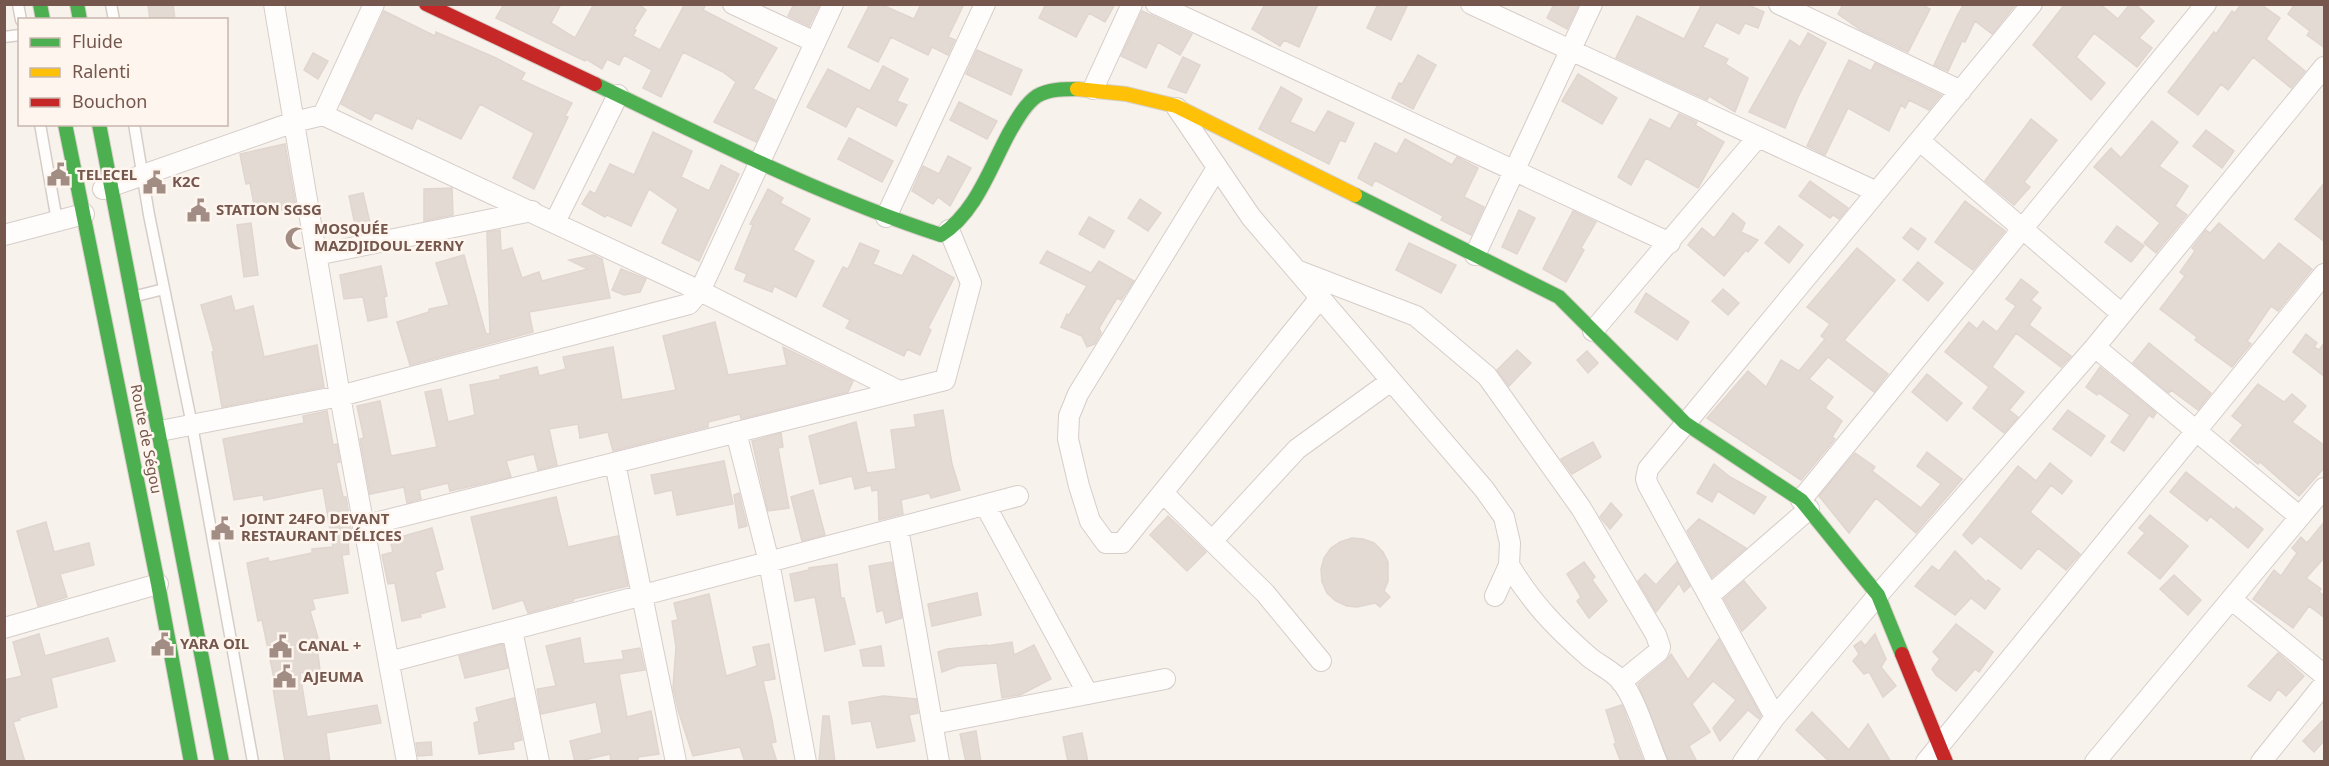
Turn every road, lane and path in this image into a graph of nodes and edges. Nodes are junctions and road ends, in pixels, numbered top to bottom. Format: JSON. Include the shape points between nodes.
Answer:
{"nodes":[{"id":1,"x":274,"y":4,"type":"edge"},
{"id":2,"x":374,"y":4,"type":"edge"},
{"id":3,"x":426,"y":4,"type":"edge"},
{"id":4,"x":733,"y":4,"type":"edge"},
{"id":5,"x":833,"y":4,"type":"edge"},
{"id":6,"x":986,"y":4,"type":"edge"},
{"id":7,"x":1132,"y":4,"type":"edge"},
{"id":8,"x":1156,"y":4,"type":"edge"},
{"id":9,"x":1471,"y":4,"type":"edge"},
{"id":10,"x":1592,"y":4,"type":"edge"},
{"id":11,"x":1779,"y":4,"type":"edge"},
{"id":12,"x":2032,"y":4,"type":"edge"},
{"id":13,"x":2206,"y":4,"type":"edge"},
{"id":14,"x":815,"y":42,"type":"junction"},
{"id":15,"x":1570,"y":51,"type":"junction"},
{"id":16,"x":2325,"y":67,"type":"edge"},
{"id":17,"x":1093,"y":89,"type":"junction"},
{"id":18,"x":1961,"y":91,"type":"junction"},
{"id":19,"x":618,"y":95,"type":"junction"},
{"id":20,"x":1176,"y":106,"type":"junction"},
{"id":21,"x":323,"y":116,"type":"junction"},
{"id":22,"x":294,"y":122,"type":"junction"},
{"id":23,"x":40,"y":126,"type":"edge"},
{"id":24,"x":65,"y":126,"type":"edge"},
{"id":25,"x":99,"y":126,"type":"edge"},
{"id":26,"x":134,"y":126,"type":"edge"},
{"id":27,"x":1757,"y":138,"type":"junction"},
{"id":28,"x":1920,"y":141,"type":"junction"},
{"id":29,"x":760,"y":162,"type":"junction"},
{"id":30,"x":1217,"y":168,"type":"junction"},
{"id":31,"x":1514,"y":171,"type":"junction"},
{"id":32,"x":143,"y":175,"type":"junction"},
{"id":33,"x":110,"y":187,"type":"junction"},
{"id":34,"x":1877,"y":192,"type":"junction"},
{"id":35,"x":82,"y":205,"type":"junction"},
{"id":36,"x":532,"y":211,"type":"junction"},
{"id":37,"x":886,"y":217,"type":"junction"},
{"id":38,"x":57,"y":221,"type":"junction"},
{"id":39,"x":555,"y":222,"type":"junction"},
{"id":40,"x":2023,"y":228,"type":"junction"},
{"id":41,"x":948,"y":230,"type":"junction"},
{"id":42,"x":4,"y":235,"type":"edge"},
{"id":43,"x":1670,"y":243,"type":"junction"},
{"id":44,"x":316,"y":255,"type":"junction"},
{"id":45,"x":1475,"y":255,"type":"junction"},
{"id":46,"x":1296,"y":270,"type":"junction"},
{"id":47,"x":2325,"y":274,"type":"edge"},
{"id":48,"x":164,"y":289,"type":"junction"},
{"id":49,"x":700,"y":291,"type":"junction"},
{"id":50,"x":132,"y":297,"type":"junction"},
{"id":51,"x":1320,"y":298,"type":"junction"},
{"id":52,"x":2122,"y":314,"type":"junction"},
{"id":53,"x":1593,"y":331,"type":"junction"},
{"id":54,"x":2095,"y":347,"type":"junction"},
{"id":55,"x":1391,"y":381,"type":"junction"},
{"id":56,"x":899,"y":391,"type":"junction"},
{"id":57,"x":340,"y":396,"type":"junction"},
{"id":58,"x":1685,"y":423,"type":"junction"},
{"id":59,"x":192,"y":425,"type":"junction"},
{"id":60,"x":160,"y":431,"type":"junction"},
{"id":61,"x":2196,"y":431,"type":"junction"},
{"id":62,"x":736,"y":432,"type":"junction"},
{"id":63,"x":615,"y":463,"type":"junction"},
{"id":64,"x":2325,"y":488,"type":"edge"},
{"id":65,"x":1163,"y":493,"type":"junction"},
{"id":66,"x":1018,"y":496,"type":"dead end"},
{"id":67,"x":985,"y":505,"type":"junction"},
{"id":68,"x":1805,"y":505,"type":"junction"},
{"id":69,"x":2300,"y":517,"type":"junction"},
{"id":70,"x":363,"y":526,"type":"junction"},
{"id":71,"x":898,"y":528,"type":"junction"},
{"id":72,"x":1213,"y":540,"type":"junction"},
{"id":73,"x":770,"y":562,"type":"junction"},
{"id":74,"x":1509,"y":565,"type":"junction"},
{"id":75,"x":158,"y":584,"type":"junction"},
{"id":76,"x":642,"y":595,"type":"junction"},
{"id":77,"x":1710,"y":595,"type":"junction"},
{"id":78,"x":1495,"y":596,"type":"dead end"},
{"id":79,"x":1878,"y":596,"type":"junction"},
{"id":80,"x":2231,"y":599,"type":"junction"},
{"id":81,"x":4,"y":628,"type":"edge"},
{"id":82,"x":512,"y":630,"type":"junction"},
{"id":83,"x":1321,"y":661,"type":"dead end"},
{"id":84,"x":389,"y":662,"type":"junction"},
{"id":85,"x":2325,"y":675,"type":"edge"},
{"id":86,"x":1165,"y":679,"type":"dead end"},
{"id":87,"x":1622,"y":682,"type":"junction"},
{"id":88,"x":2325,"y":684,"type":"edge"},
{"id":89,"x":1088,"y":694,"type":"junction"},
{"id":90,"x":1775,"y":717,"type":"junction"},
{"id":91,"x":933,"y":724,"type":"junction"},
{"id":92,"x":1943,"y":754,"type":"edge"},
{"id":93,"x":191,"y":762,"type":"edge"},
{"id":94,"x":222,"y":762,"type":"edge"},
{"id":95,"x":253,"y":762,"type":"edge"},
{"id":96,"x":406,"y":762,"type":"edge"},
{"id":97,"x":539,"y":762,"type":"edge"},
{"id":98,"x":676,"y":762,"type":"edge"},
{"id":99,"x":806,"y":762,"type":"edge"},
{"id":100,"x":939,"y":762,"type":"edge"},
{"id":101,"x":1657,"y":762,"type":"edge"},
{"id":102,"x":1743,"y":762,"type":"edge"},
{"id":103,"x":1926,"y":762,"type":"edge"},
{"id":104,"x":2095,"y":762,"type":"edge"},
{"id":105,"x":2260,"y":762,"type":"edge"}],
"edges":[{"from":1,"to":22,"type":"street"},
{"from":2,"to":21,"type":"street"},
{"from":3,"to":19,"type":"main road"},
{"from":4,"to":14,"type":"street"},
{"from":5,"to":14,"type":"street"},
{"from":6,"to":37,"type":"street"},
{"from":7,"to":17,"type":"street"},
{"from":8,"to":31,"type":"street"},
{"from":9,"to":15,"type":"street"},
{"from":10,"to":15,"type":"street"},
{"from":11,"to":18,"type":"street"},
{"from":12,"to":18,"type":"street"},
{"from":13,"to":40,"type":"street"},
{"from":14,"to":29,"type":"street"},
{"from":15,"to":27,"type":"street"},
{"from":15,"to":31,"type":"street"},
{"from":16,"to":52,"type":"street"},
{"from":17,"to":20,"type":"main road"},
{"from":17,"to":41,"type":"main road","via":[[1060,90],[1038,96],[1019,116],[959,224]]},
{"from":18,"to":28,"type":"street"},
{"from":19,"to":29,"type":"main road"},
{"from":19,"to":39,"type":"street"},
{"from":20,"to":30,"type":"street"},
{"from":20,"to":45,"type":"main road"},
{"from":21,"to":22,"type":"street"},
{"from":21,"to":36,"type":"street"},
{"from":22,"to":32,"type":"street"},
{"from":22,"to":44,"type":"street"},
{"from":23,"to":38,"type":"lane"},
{"from":24,"to":35,"type":"main road","name":"Route de Ségou"},
{"from":25,"to":33,"type":"main road","name":"Route de Ségou"},
{"from":26,"to":32,"type":"lane"},
{"from":27,"to":34,"type":"street"},
{"from":27,"to":43,"type":"street"},
{"from":28,"to":34,"type":"street"},
{"from":28,"to":40,"type":"street"},
{"from":29,"to":37,"type":"main road"},
{"from":29,"to":49,"type":"street"},
{"from":30,"to":46,"type":"street","via":[[1251,217]]},
{"from":30,"to":65,"type":"street","via":[[1078,394],[1069,416],[1068,439],[1078,486],[1090,521],[1106,543],[1122,543]]},
{"from":31,"to":43,"type":"street"},
{"from":31,"to":45,"type":"street"},
{"from":32,"to":33,"type":"street"},
{"from":32,"to":48,"type":"lane"},
{"from":33,"to":35,"type":"street"},
{"from":33,"to":50,"type":"main road","name":"Route de Ségou"},
{"from":34,"to":58,"type":"street"},
{"from":35,"to":38,"type":"street"},
{"from":35,"to":75,"type":"main road","name":"Route de Ségou"},
{"from":36,"to":39,"type":"street"},
{"from":36,"to":44,"type":"street"},
{"from":37,"to":41,"type":"main road","via":[[941,235]]},
{"from":38,"to":42,"type":"street"},
{"from":39,"to":49,"type":"street"},
{"from":40,"to":52,"type":"street"},
{"from":40,"to":68,"type":"street"},
{"from":41,"to":56,"type":"street","via":[[971,283],[945,380]]},
{"from":43,"to":53,"type":"street"},
{"from":44,"to":57,"type":"street"},
{"from":45,"to":53,"type":"main road","via":[[1559,297]]},
{"from":46,"to":51,"type":"street"},
{"from":46,"to":87,"type":"street","via":[[1416,316],[1487,376],[1581,508],[1656,635],[1658,651]]},
{"from":47,"to":61,"type":"street"},
{"from":48,"to":50,"type":"lane"},
{"from":48,"to":59,"type":"lane"},
{"from":49,"to":56,"type":"street"},
{"from":49,"to":57,"type":"street","via":[[689,304]]},
{"from":50,"to":60,"type":"main road","name":"Route de Ségou"},
{"from":51,"to":55,"type":"street"},
{"from":51,"to":65,"type":"street"},
{"from":52,"to":54,"type":"street"},
{"from":53,"to":58,"type":"main road"},
{"from":54,"to":61,"type":"street"},
{"from":54,"to":79,"type":"street"},
{"from":55,"to":72,"type":"street","via":[[1297,449]]},
{"from":55,"to":74,"type":"street","via":[[1504,517],[1510,543]]},
{"from":56,"to":62,"type":"street"},
{"from":57,"to":59,"type":"street"},
{"from":57,"to":70,"type":"street"},
{"from":58,"to":68,"type":"main road"},
{"from":58,"to":77,"type":"street","via":[[1648,469],[1646,479]]},
{"from":59,"to":60,"type":"street"},
{"from":59,"to":95,"type":"lane"},
{"from":60,"to":94,"type":"main road","name":"Route de Ségou"},
{"from":61,"to":69,"type":"street"},
{"from":61,"to":92,"type":"street"},
{"from":62,"to":63,"type":"street"},
{"from":62,"to":73,"type":"street"},
{"from":63,"to":70,"type":"street"},
{"from":63,"to":76,"type":"street"},
{"from":64,"to":69,"type":"street"},
{"from":65,"to":72,"type":"street"},
{"from":66,"to":67,"type":"street"},
{"from":67,"to":71,"type":"street"},
{"from":67,"to":89,"type":"street"},
{"from":68,"to":77,"type":"street"},
{"from":68,"to":79,"type":"main road"},
{"from":69,"to":80,"type":"street"},
{"from":70,"to":84,"type":"street"},
{"from":71,"to":73,"type":"street"},
{"from":71,"to":91,"type":"street"},
{"from":72,"to":83,"type":"street","via":[[1265,592]]},
{"from":73,"to":76,"type":"street"},
{"from":73,"to":99,"type":"street"},
{"from":74,"to":78,"type":"street"},
{"from":74,"to":87,"type":"street","via":[[1527,596],[1554,626]]},
{"from":75,"to":81,"type":"street"},
{"from":75,"to":93,"type":"main road","name":"Route de Ségou"},
{"from":76,"to":82,"type":"street"},
{"from":76,"to":98,"type":"street"},
{"from":77,"to":90,"type":"street"},
{"from":79,"to":90,"type":"street"},
{"from":79,"to":92,"type":"main road"},
{"from":80,"to":85,"type":"street"},
{"from":80,"to":104,"type":"street"},
{"from":82,"to":84,"type":"street"},
{"from":82,"to":97,"type":"street"},
{"from":84,"to":96,"type":"street"},
{"from":86,"to":89,"type":"street"},
{"from":87,"to":101,"type":"street"},
{"from":88,"to":105,"type":"street"},
{"from":89,"to":91,"type":"street"},
{"from":90,"to":102,"type":"street"},
{"from":91,"to":100,"type":"street"},
{"from":92,"to":103,"type":"street"}]}
